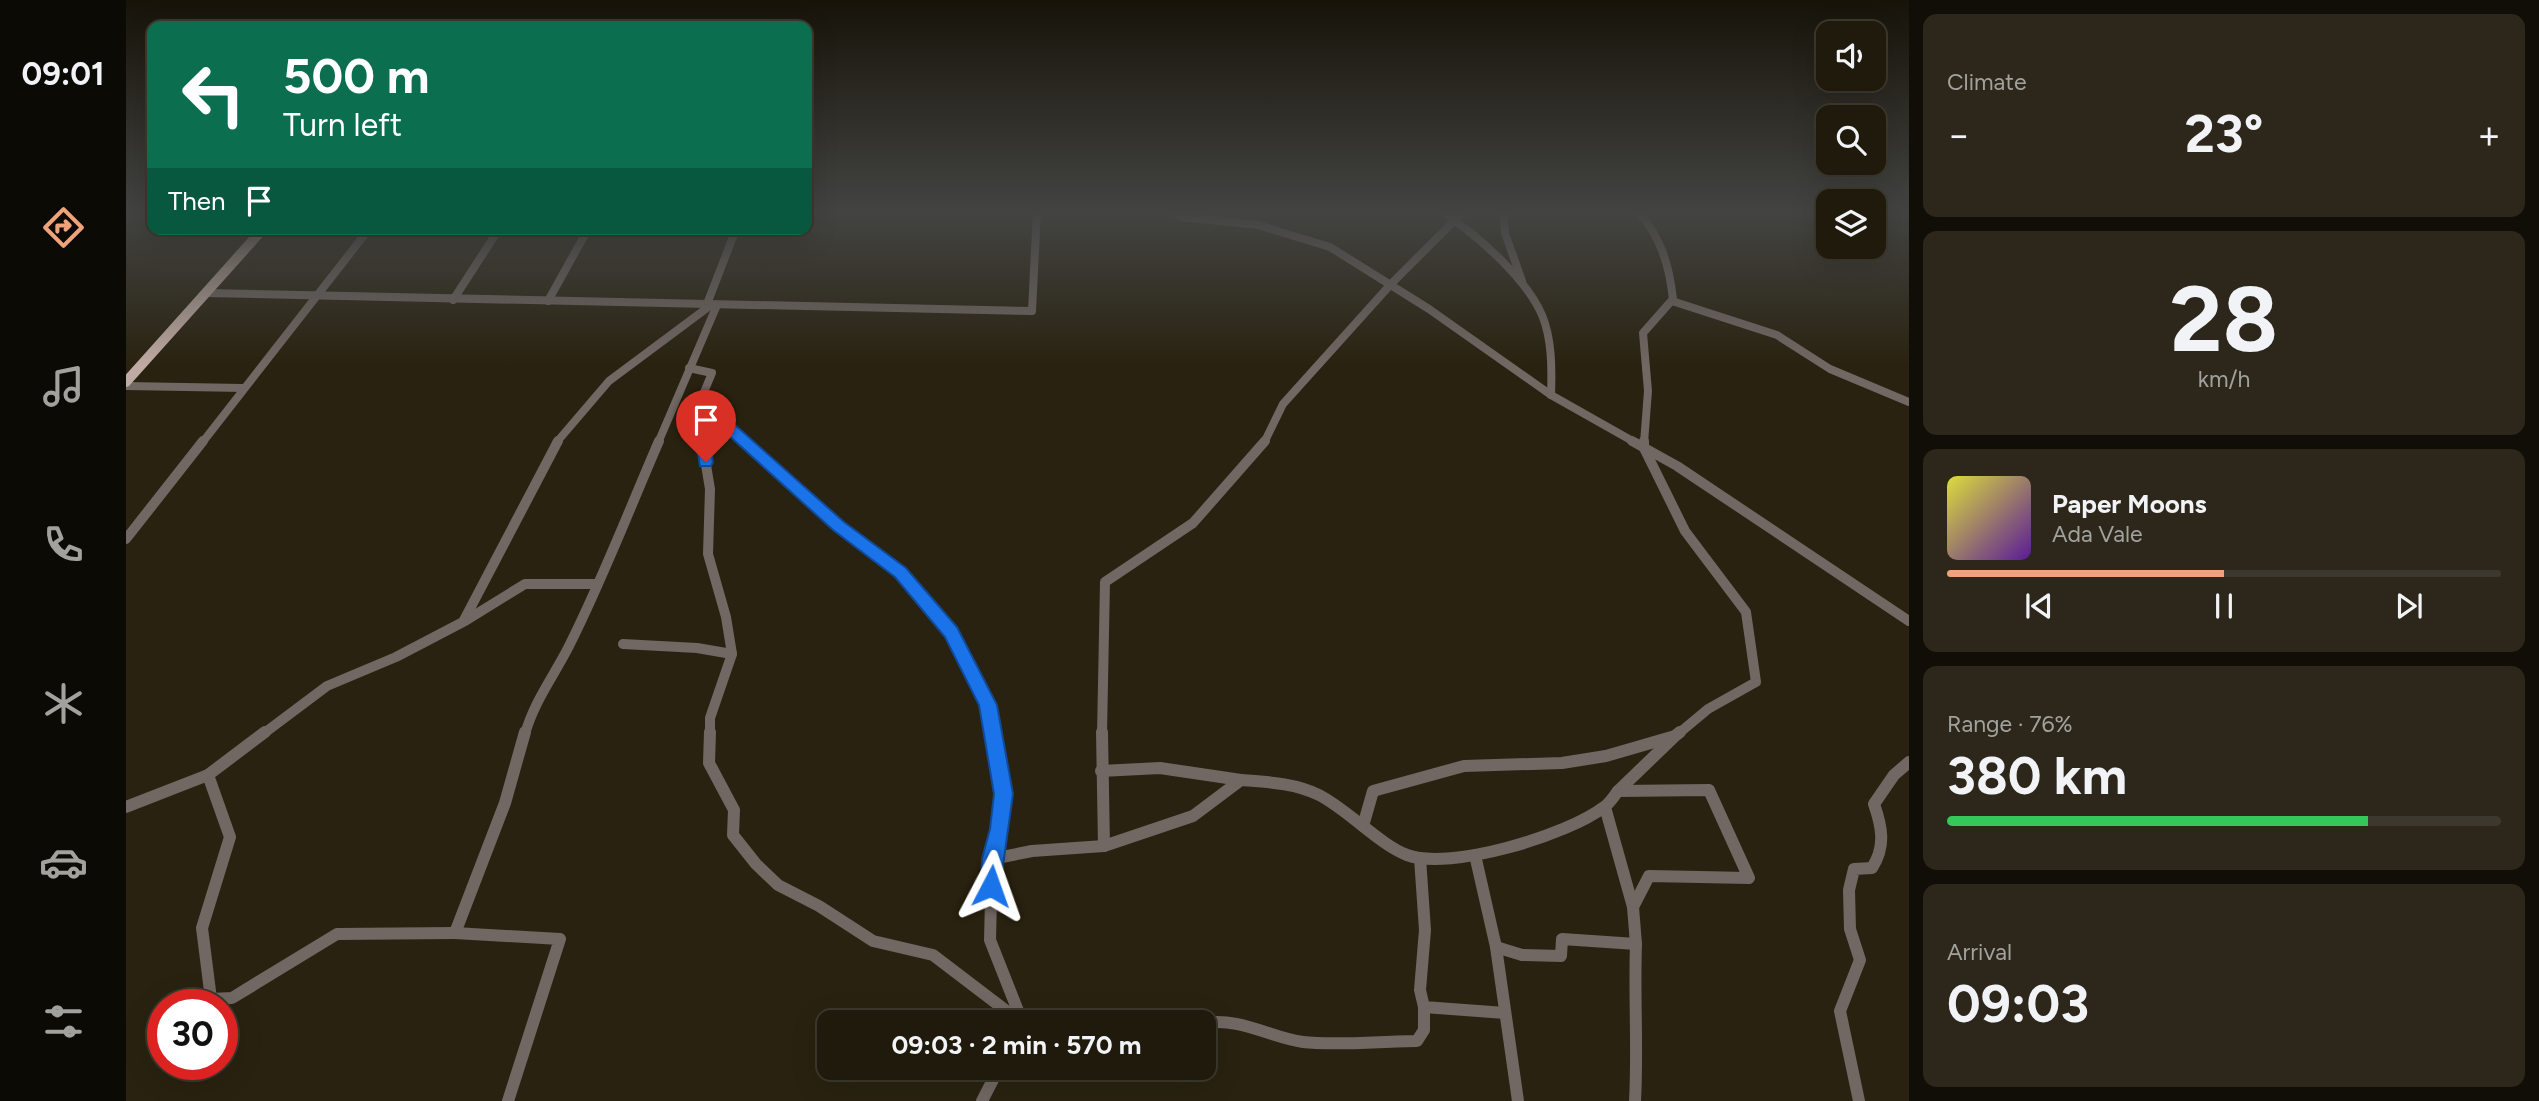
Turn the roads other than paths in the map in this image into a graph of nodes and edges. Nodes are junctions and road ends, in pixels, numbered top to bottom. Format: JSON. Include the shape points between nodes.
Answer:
{"nodes":[{"id":1,"x":233,"y":262,"type":"edge"},
{"id":2,"x":342,"y":262,"type":"edge"},
{"id":3,"x":477,"y":262,"type":"edge"},
{"id":4,"x":569,"y":262,"type":"edge"},
{"id":5,"x":725,"y":262,"type":"edge"},
{"id":6,"x":1034,"y":262,"type":"edge"},
{"id":7,"x":1355,"y":262,"type":"edge"},
{"id":8,"x":1413,"y":262,"type":"edge"},
{"id":9,"x":1499,"y":262,"type":"edge"},
{"id":10,"x":1515,"y":262,"type":"edge"},
{"id":11,"x":1668,"y":262,"type":"edge"},
{"id":12,"x":1391,"y":284,"type":"junction"},
{"id":13,"x":1523,"y":285,"type":"junction"},
{"id":14,"x":206,"y":293,"type":"junction"},
{"id":15,"x":317,"y":294,"type":"junction"},
{"id":16,"x":453,"y":300,"type":"junction"},
{"id":17,"x":548,"y":301,"type":"junction"},
{"id":18,"x":1672,"y":301,"type":"junction"},
{"id":19,"x":712,"y":305,"type":"junction"},
{"id":20,"x":689,"y":368,"type":"junction"},
{"id":21,"x":126,"y":384,"type":"edge"},
{"id":22,"x":243,"y":388,"type":"junction"},
{"id":23,"x":1551,"y":395,"type":"junction"},
{"id":24,"x":1909,"y":402,"type":"edge"},
{"id":25,"x":702,"y":404,"type":"junction"},
{"id":26,"x":1644,"y":447,"type":"junction"},
{"id":27,"x":126,"y":539,"type":"edge"},
{"id":28,"x":597,"y":584,"type":"junction"},
{"id":29,"x":1909,"y":621,"type":"edge"},
{"id":30,"x":463,"y":622,"type":"junction"},
{"id":31,"x":623,"y":644,"type":"dead end"},
{"id":32,"x":732,"y":654,"type":"junction"},
{"id":33,"x":1675,"y":736,"type":"junction"},
{"id":34,"x":1909,"y":761,"type":"edge"},
{"id":35,"x":1101,"y":771,"type":"junction"},
{"id":36,"x":208,"y":775,"type":"junction"},
{"id":37,"x":1241,"y":780,"type":"junction"},
{"id":38,"x":1618,"y":792,"type":"junction"},
{"id":39,"x":126,"y":807,"type":"edge"},
{"id":40,"x":1605,"y":807,"type":"junction"},
{"id":41,"x":1363,"y":825,"type":"junction"},
{"id":42,"x":1104,"y":846,"type":"junction"},
{"id":43,"x":1475,"y":855,"type":"junction"},
{"id":44,"x":1420,"y":858,"type":"junction"},
{"id":45,"x":992,"y":859,"type":"junction"},
{"id":46,"x":1633,"y":907,"type":"junction"},
{"id":47,"x":455,"y":933,"type":"junction"},
{"id":48,"x":1636,"y":944,"type":"junction"},
{"id":49,"x":1496,"y":947,"type":"junction"},
{"id":50,"x":1424,"y":1007,"type":"junction"},
{"id":51,"x":1007,"y":1010,"type":"edge"},
{"id":52,"x":1018,"y":1010,"type":"edge"},
{"id":53,"x":1505,"y":1013,"type":"junction"},
{"id":54,"x":1216,"y":1021,"type":"edge"},
{"id":55,"x":993,"y":1080,"type":"edge"},
{"id":56,"x":509,"y":1101,"type":"edge"},
{"id":57,"x":982,"y":1101,"type":"edge"},
{"id":58,"x":1518,"y":1101,"type":"edge"},
{"id":59,"x":1635,"y":1101,"type":"edge"},
{"id":60,"x":1858,"y":1101,"type":"edge"}],
"edges":[{"from":1,"to":14,"type":"main road"},
{"from":2,"to":15,"type":"street"},
{"from":3,"to":16,"type":"street"},
{"from":4,"to":17,"type":"street"},
{"from":5,"to":19,"type":"street"},
{"from":6,"to":19,"type":"street","via":[[1032,311]]},
{"from":7,"to":12,"type":"street"},
{"from":8,"to":12,"type":"street"},
{"from":9,"to":13,"type":"street"},
{"from":10,"to":13,"type":"street"},
{"from":11,"to":18,"type":"street"},
{"from":12,"to":23,"type":"street"},
{"from":12,"to":35,"type":"street","via":[[1283,404],[1262,446],[1193,523],[1105,582]]},
{"from":13,"to":23,"type":"street","via":[[1542,314]]},
{"from":14,"to":15,"type":"street"},
{"from":14,"to":21,"type":"main road"},
{"from":15,"to":16,"type":"street"},
{"from":15,"to":22,"type":"street"},
{"from":16,"to":17,"type":"street"},
{"from":17,"to":19,"type":"street"},
{"from":18,"to":24,"type":"street","via":[[1777,335],[1830,369]]},
{"from":18,"to":26,"type":"street","via":[[1643,333],[1648,391]]},
{"from":19,"to":20,"type":"street"},
{"from":19,"to":30,"type":"street","via":[[609,381],[555,444]]},
{"from":20,"to":25,"type":"street","via":[[712,373]]},
{"from":20,"to":28,"type":"street"},
{"from":21,"to":22,"type":"street"},
{"from":22,"to":27,"type":"street"},
{"from":23,"to":26,"type":"street"},
{"from":25,"to":32,"type":"street","via":[[697,410],[710,489],[708,554]]},
{"from":25,"to":45,"type":"street","via":[[838,526],[901,572],[951,632],[988,705],[1003,794]]},
{"from":26,"to":29,"type":"street"},
{"from":26,"to":33,"type":"street","via":[[1685,531],[1746,612],[1756,682],[1708,709]]},
{"from":28,"to":30,"type":"street","via":[[525,584]]},
{"from":28,"to":47,"type":"street","via":[[567,650],[532,709],[505,803]]},
{"from":30,"to":36,"type":"street","via":[[327,686]]},
{"from":31,"to":32,"type":"street"},
{"from":32,"to":51,"type":"street","via":[[710,718],[709,763],[734,810],[733,835],[778,885],[873,941],[933,955]]},
{"from":33,"to":38,"type":"street"},
{"from":33,"to":41,"type":"street","via":[[1562,763],[1464,766],[1373,791]]},
{"from":34,"to":60,"type":"street","via":[[1874,804],[1884,835],[1880,858],[1872,868],[1854,869],[1850,878],[1850,929],[1860,960],[1839,1011]]},
{"from":35,"to":37,"type":"street","via":[[1160,768]]},
{"from":35,"to":42,"type":"street"},
{"from":36,"to":39,"type":"street"},
{"from":36,"to":47,"type":"street","via":[[230,837],[202,928],[211,999],[232,998],[337,934]]},
{"from":37,"to":41,"type":"street","via":[[1283,784],[1319,795]]},
{"from":37,"to":42,"type":"street","via":[[1193,816]]},
{"from":38,"to":40,"type":"street"},
{"from":38,"to":46,"type":"street","via":[[1709,790],[1749,878],[1649,876]]},
{"from":40,"to":43,"type":"street","via":[[1552,835]]},
{"from":40,"to":46,"type":"street"},
{"from":41,"to":44,"type":"street","via":[[1406,855]]},
{"from":42,"to":45,"type":"street"},
{"from":43,"to":44,"type":"street","via":[[1438,861]]},
{"from":43,"to":49,"type":"street"},
{"from":44,"to":50,"type":"street","via":[[1424,930],[1420,990]]},
{"from":45,"to":52,"type":"street","via":[[990,940]]},
{"from":46,"to":48,"type":"street"},
{"from":47,"to":56,"type":"street","via":[[560,939]]},
{"from":48,"to":49,"type":"street","via":[[1562,939],[1561,956],[1522,955]]},
{"from":48,"to":59,"type":"street"},
{"from":49,"to":53,"type":"street"},
{"from":50,"to":53,"type":"street"},
{"from":50,"to":54,"type":"street","via":[[1424,1030],[1416,1041],[1303,1042]]},
{"from":53,"to":58,"type":"street"},
{"from":55,"to":57,"type":"street"}]}
